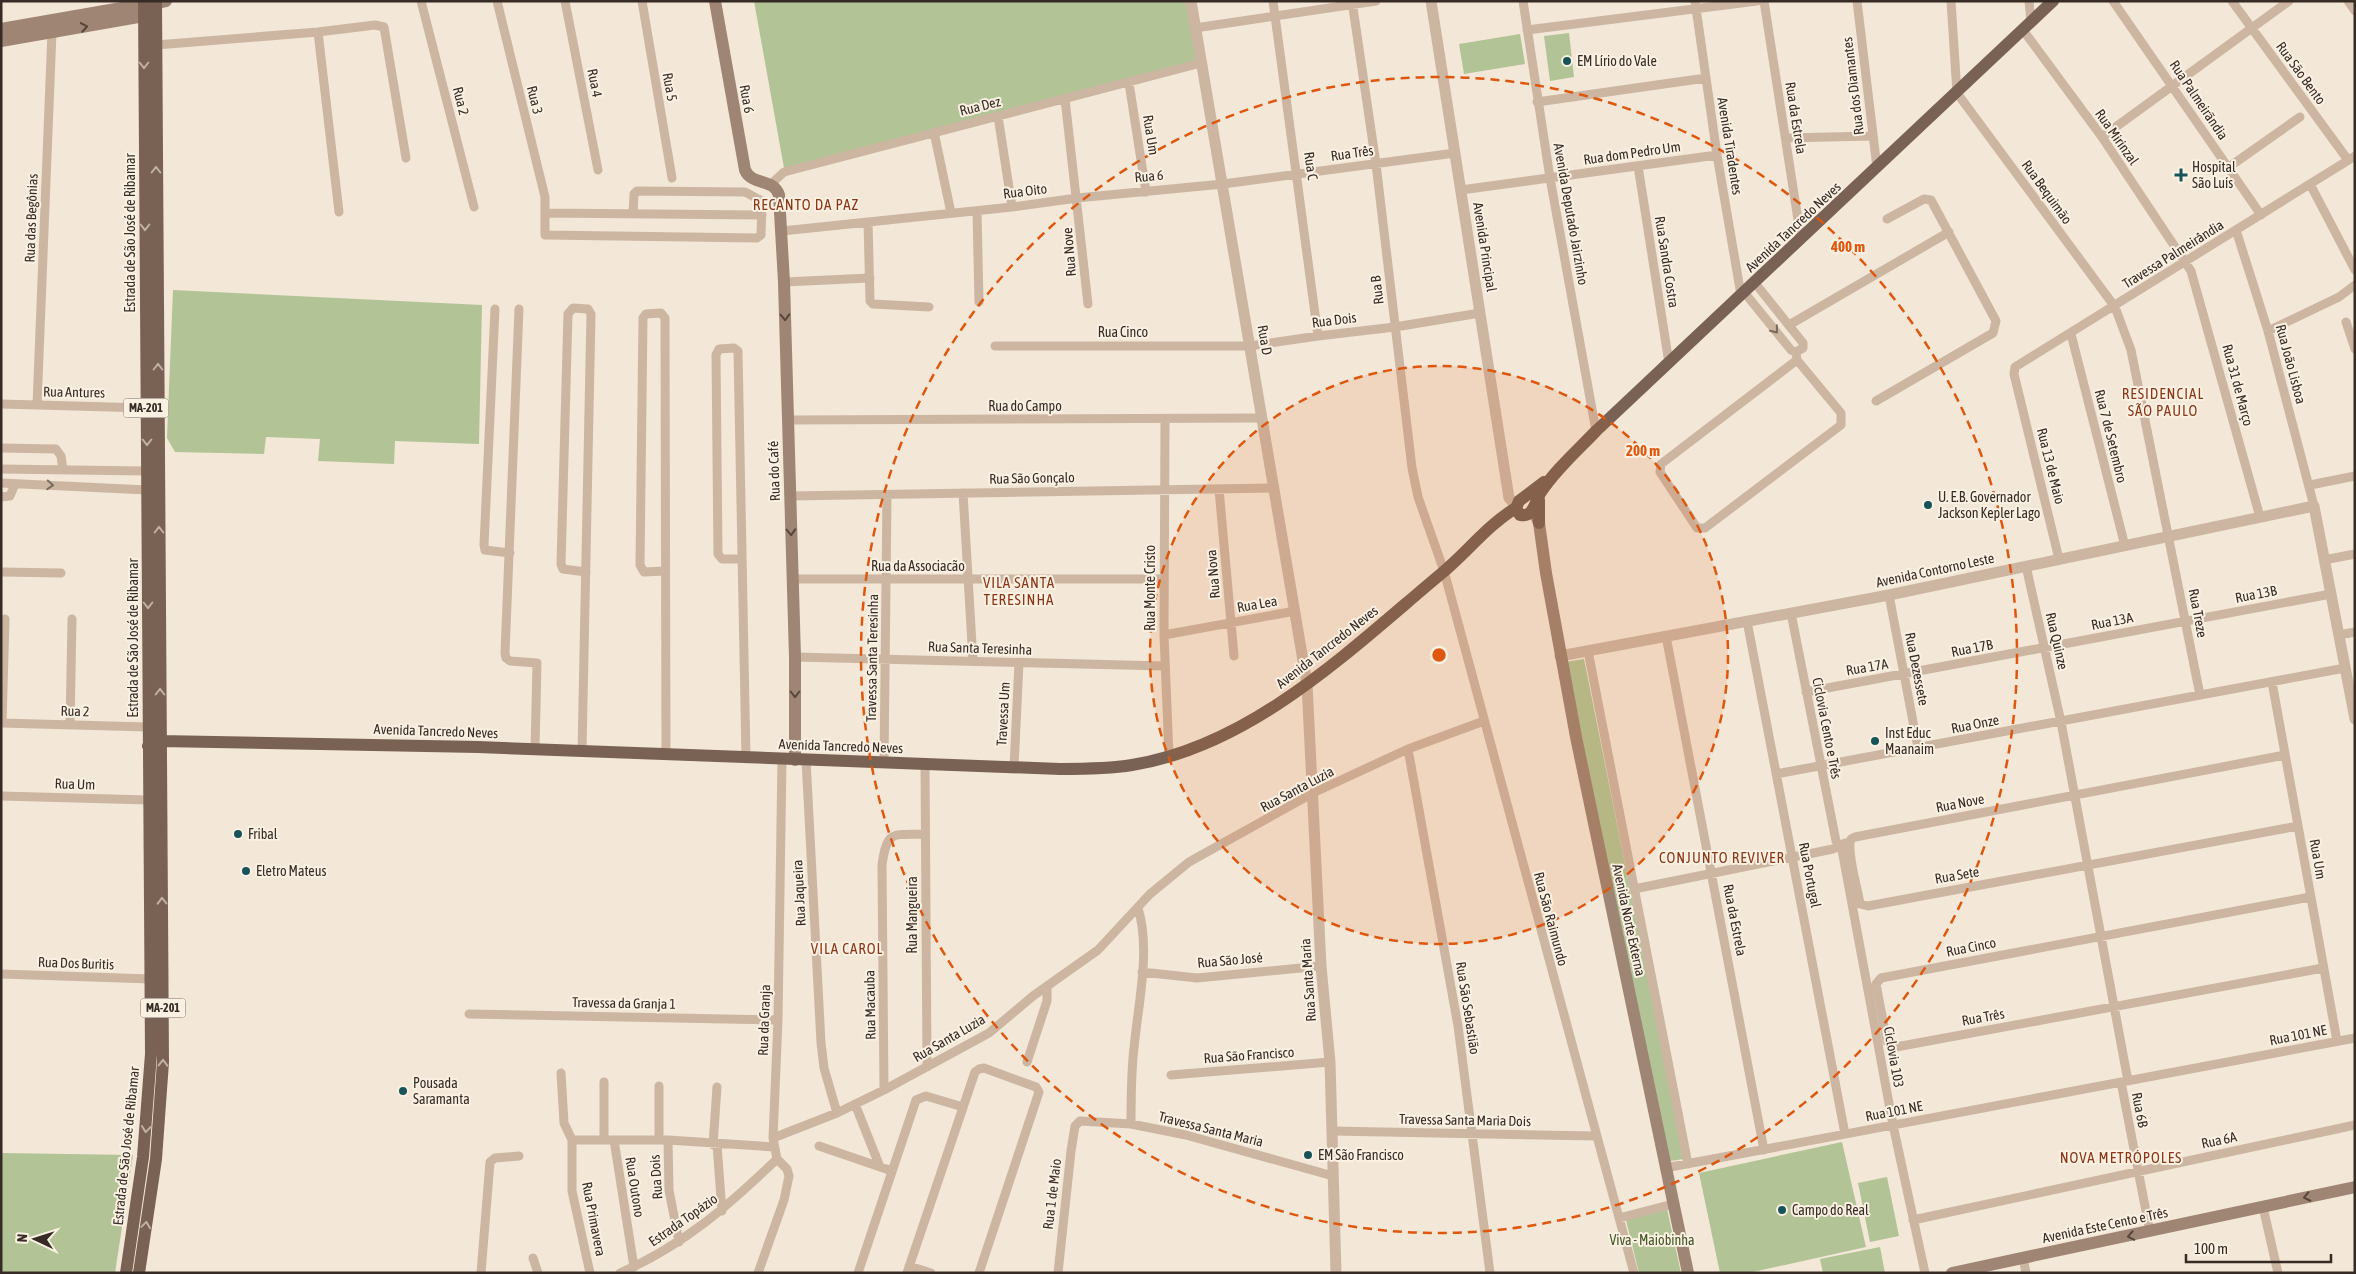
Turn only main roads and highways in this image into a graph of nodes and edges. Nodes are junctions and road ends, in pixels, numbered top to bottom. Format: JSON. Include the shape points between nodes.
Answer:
{"nodes":[{"id":1,"x":715,"y":1,"type":"edge"},
{"id":2,"x":2053,"y":1,"type":"edge"},
{"id":3,"x":152,"y":4,"type":"edge"},
{"id":4,"x":6,"y":34,"type":"edge"},
{"id":5,"x":771,"y":184,"type":"joint"},
{"id":6,"x":1554,"y":475,"type":"junction"},
{"id":7,"x":1541,"y":492,"type":"junction"},
{"id":8,"x":1521,"y":507,"type":"junction"},
{"id":9,"x":1540,"y":523,"type":"junction"},
{"id":10,"x":1546,"y":573,"type":"junction"},
{"id":11,"x":154,"y":744,"type":"junction"},
{"id":12,"x":801,"y":760,"type":"junction"},
{"id":13,"x":2355,"y":1188,"type":"edge"},
{"id":14,"x":126,"y":1273,"type":"edge"},
{"id":15,"x":139,"y":1273,"type":"edge"},
{"id":16,"x":1688,"y":1273,"type":"edge"},
{"id":17,"x":1952,"y":1273,"type":"edge"}],
"edges":[{"from":1,"to":5,"type":"main road","name":"Rua 6","via":[[745,170],[751,179]]},
{"from":2,"to":6,"type":"main road","name":"Avenida Tancredo Neves","via":[[1596,431]]},
{"from":3,"to":4,"type":"main road"},
{"from":4,"to":3,"type":"main road","one_way":true,"via":[[52,32]]},
{"from":11,"to":3,"type":"main road","name":"Estrada de São José de Ribamar","number":"MA-201","one_way":true,"via":[[156,45]]},
{"from":3,"to":11,"type":"main road","name":"Estrada de São José de Ribamar","number":"MA-201","one_way":true,"via":[[146,408],[148,727]]},
{"from":5,"to":12,"type":"main road","name":"Rua do Café","one_way":true,"via":[[780,194],[782,231]]},
{"from":6,"to":7,"type":"main road","name":"Avenida Tancredo Neves"},
{"from":6,"to":8,"type":"main road","name":"Avenida Tancredo Neves"},
{"from":7,"to":8,"type":"main road","name":"Avenida Tancredo Neves"},
{"from":7,"to":9,"type":"main road"},
{"from":8,"to":9,"type":"main road","name":"Avenida Norte Externa"},
{"from":8,"to":10,"type":"main road","name":"Avenida Norte Externa","via":[[1533,528]]},
{"from":8,"to":12,"type":"main road","name":"Avenida Tancredo Neves","via":[[1307,684],[1241,726],[1205,744],[1169,756],[1116,767],[1077,769]]},
{"from":9,"to":10,"type":"main road","name":"Avenida Norte Externa"},
{"from":10,"to":16,"type":"main road","name":"Avenida Norte Externa","via":[[1560,656]]},
{"from":11,"to":12,"type":"main road","name":"Avenida Tancredo Neves","via":[[321,743]]},
{"from":11,"to":14,"type":"main road","name":"Estrada de São José de Ribamar","number":"MA-201","one_way":true,"via":[[149,800],[151,1054],[148,1110]]},
{"from":15,"to":11,"type":"main road","name":"Estrada de São José de Ribamar","number":"MA-201","one_way":true,"via":[[156,1159],[163,1069]]},
{"from":13,"to":17,"type":"main road","name":"Avenida Este Cento e Três","one_way":true}]}
